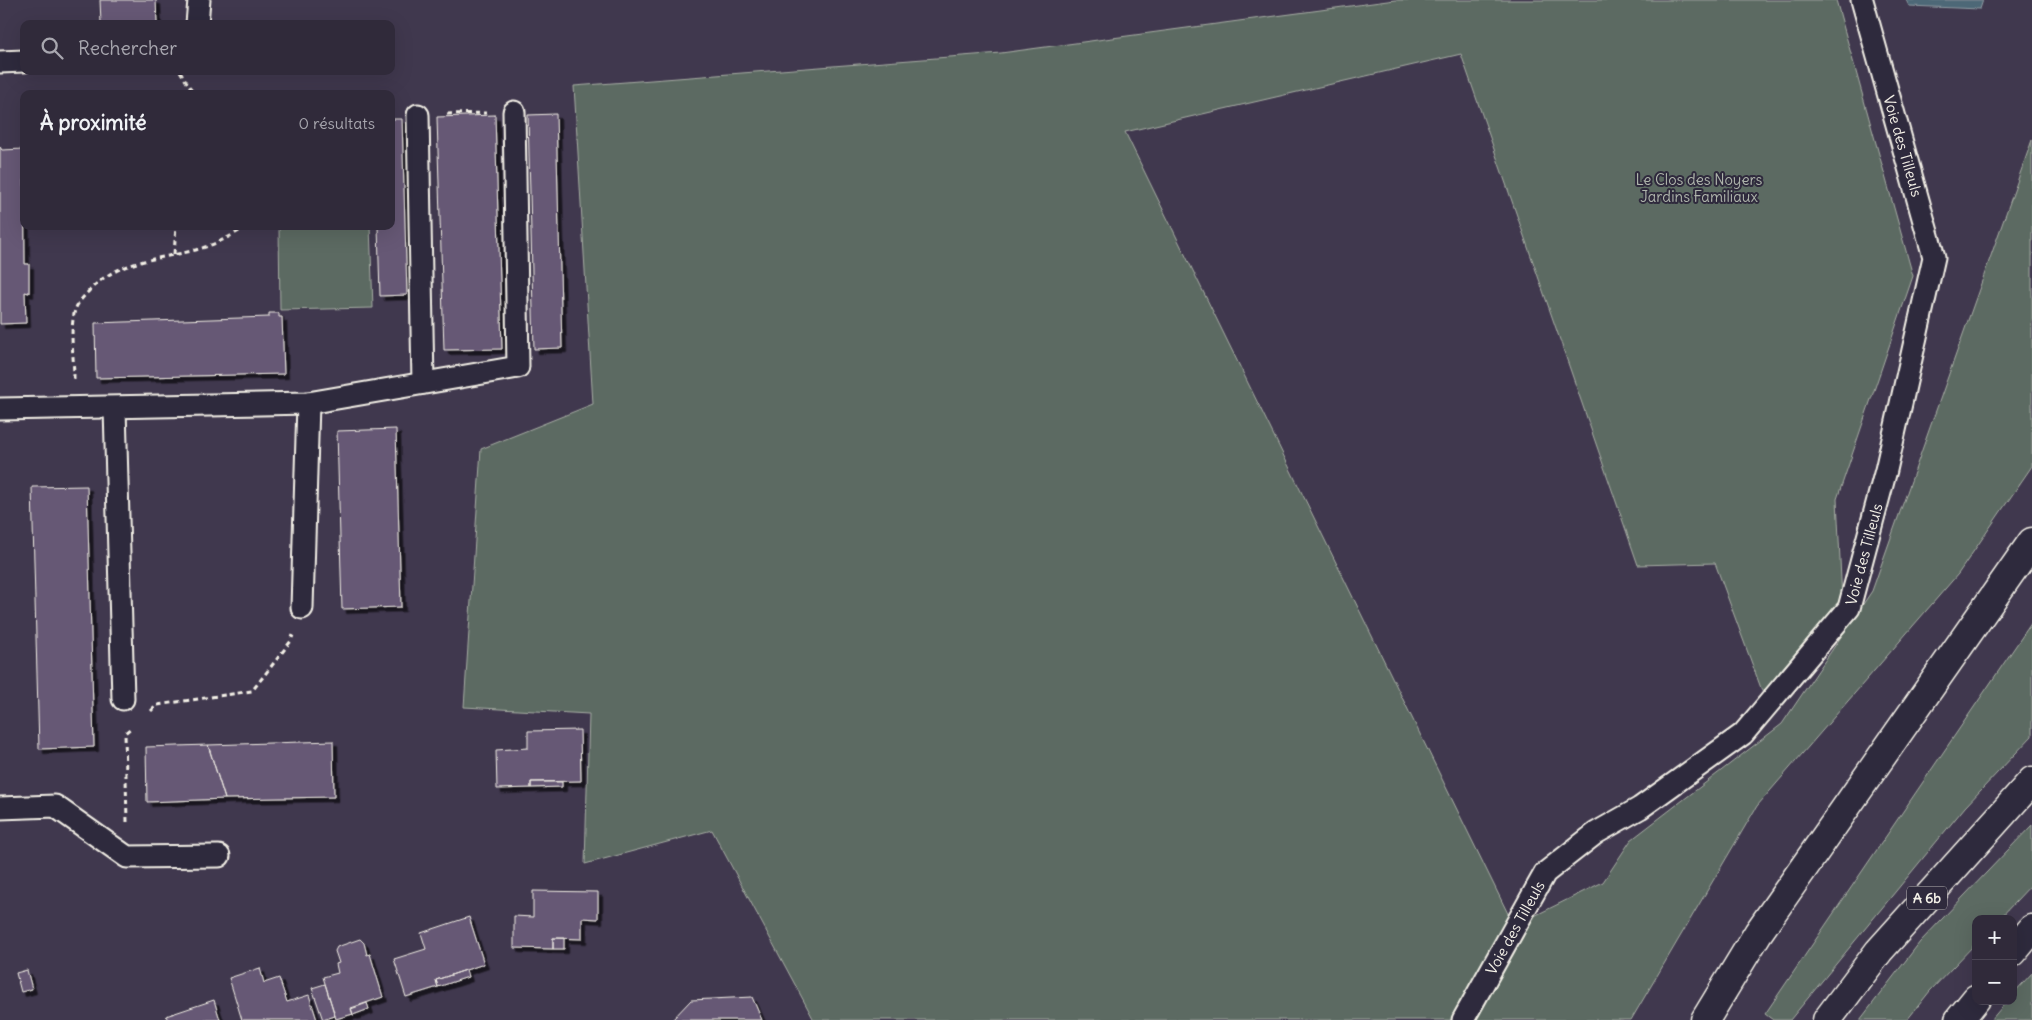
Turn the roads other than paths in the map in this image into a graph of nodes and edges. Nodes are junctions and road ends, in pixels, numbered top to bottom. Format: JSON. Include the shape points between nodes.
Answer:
{"nodes":[{"id":1,"x":199,"y":0,"type":"edge"},
{"id":2,"x":1862,"y":0,"type":"edge"},
{"id":3,"x":197,"y":20,"type":"edge"},
{"id":4,"x":20,"y":61,"type":"edge"},
{"id":5,"x":0,"y":62,"type":"edge"},
{"id":6,"x":514,"y":112,"type":"road end"},
{"id":7,"x":418,"y":115,"type":"road end"},
{"id":8,"x":423,"y":383,"type":"junction"},
{"id":9,"x":308,"y":403,"type":"junction"},
{"id":10,"x":115,"y":408,"type":"junction"},
{"id":11,"x":0,"y":409,"type":"edge"},
{"id":12,"x":2032,"y":542,"type":"edge"},
{"id":13,"x":302,"y":608,"type":"road end"},
{"id":14,"x":123,"y":698,"type":"dead end"},
{"id":15,"x":2032,"y":781,"type":"edge"},
{"id":16,"x":0,"y":808,"type":"edge"},
{"id":17,"x":219,"y":856,"type":"dead end"},
{"id":18,"x":2032,"y":929,"type":"edge"},
{"id":19,"x":2017,"y":947,"type":"edge"},
{"id":20,"x":1972,"y":1004,"type":"edge"},
{"id":21,"x":1463,"y":1020,"type":"edge"},
{"id":22,"x":1705,"y":1020,"type":"edge"},
{"id":23,"x":1827,"y":1020,"type":"edge"},
{"id":24,"x":1959,"y":1020,"type":"edge"}],
"edges":[{"from":1,"to":3,"type":"lane"},
{"from":2,"to":21,"type":"lane","name":"Voie des Tilleuls","via":[[1934,257],[1886,470],[1849,608],[1742,734],[1640,808],[1596,833],[1545,873]]},
{"from":4,"to":5,"type":"lane"},
{"from":6,"to":8,"type":"lane","via":[[518,367]]},
{"from":7,"to":8,"type":"lane"},
{"from":8,"to":9,"type":"lane"},
{"from":9,"to":10,"type":"lane"},
{"from":9,"to":13,"type":"lane"},
{"from":10,"to":11,"type":"lane"},
{"from":10,"to":14,"type":"lane"},
{"from":12,"to":22,"type":"highway","via":[[1758,933]]},
{"from":15,"to":23,"type":"highway","number":"A 6b","via":[[1879,951]]},
{"from":16,"to":17,"type":"lane","via":[[55,806],[127,857]]},
{"from":18,"to":19,"type":"highway"},
{"from":20,"to":24,"type":"highway"}]}
